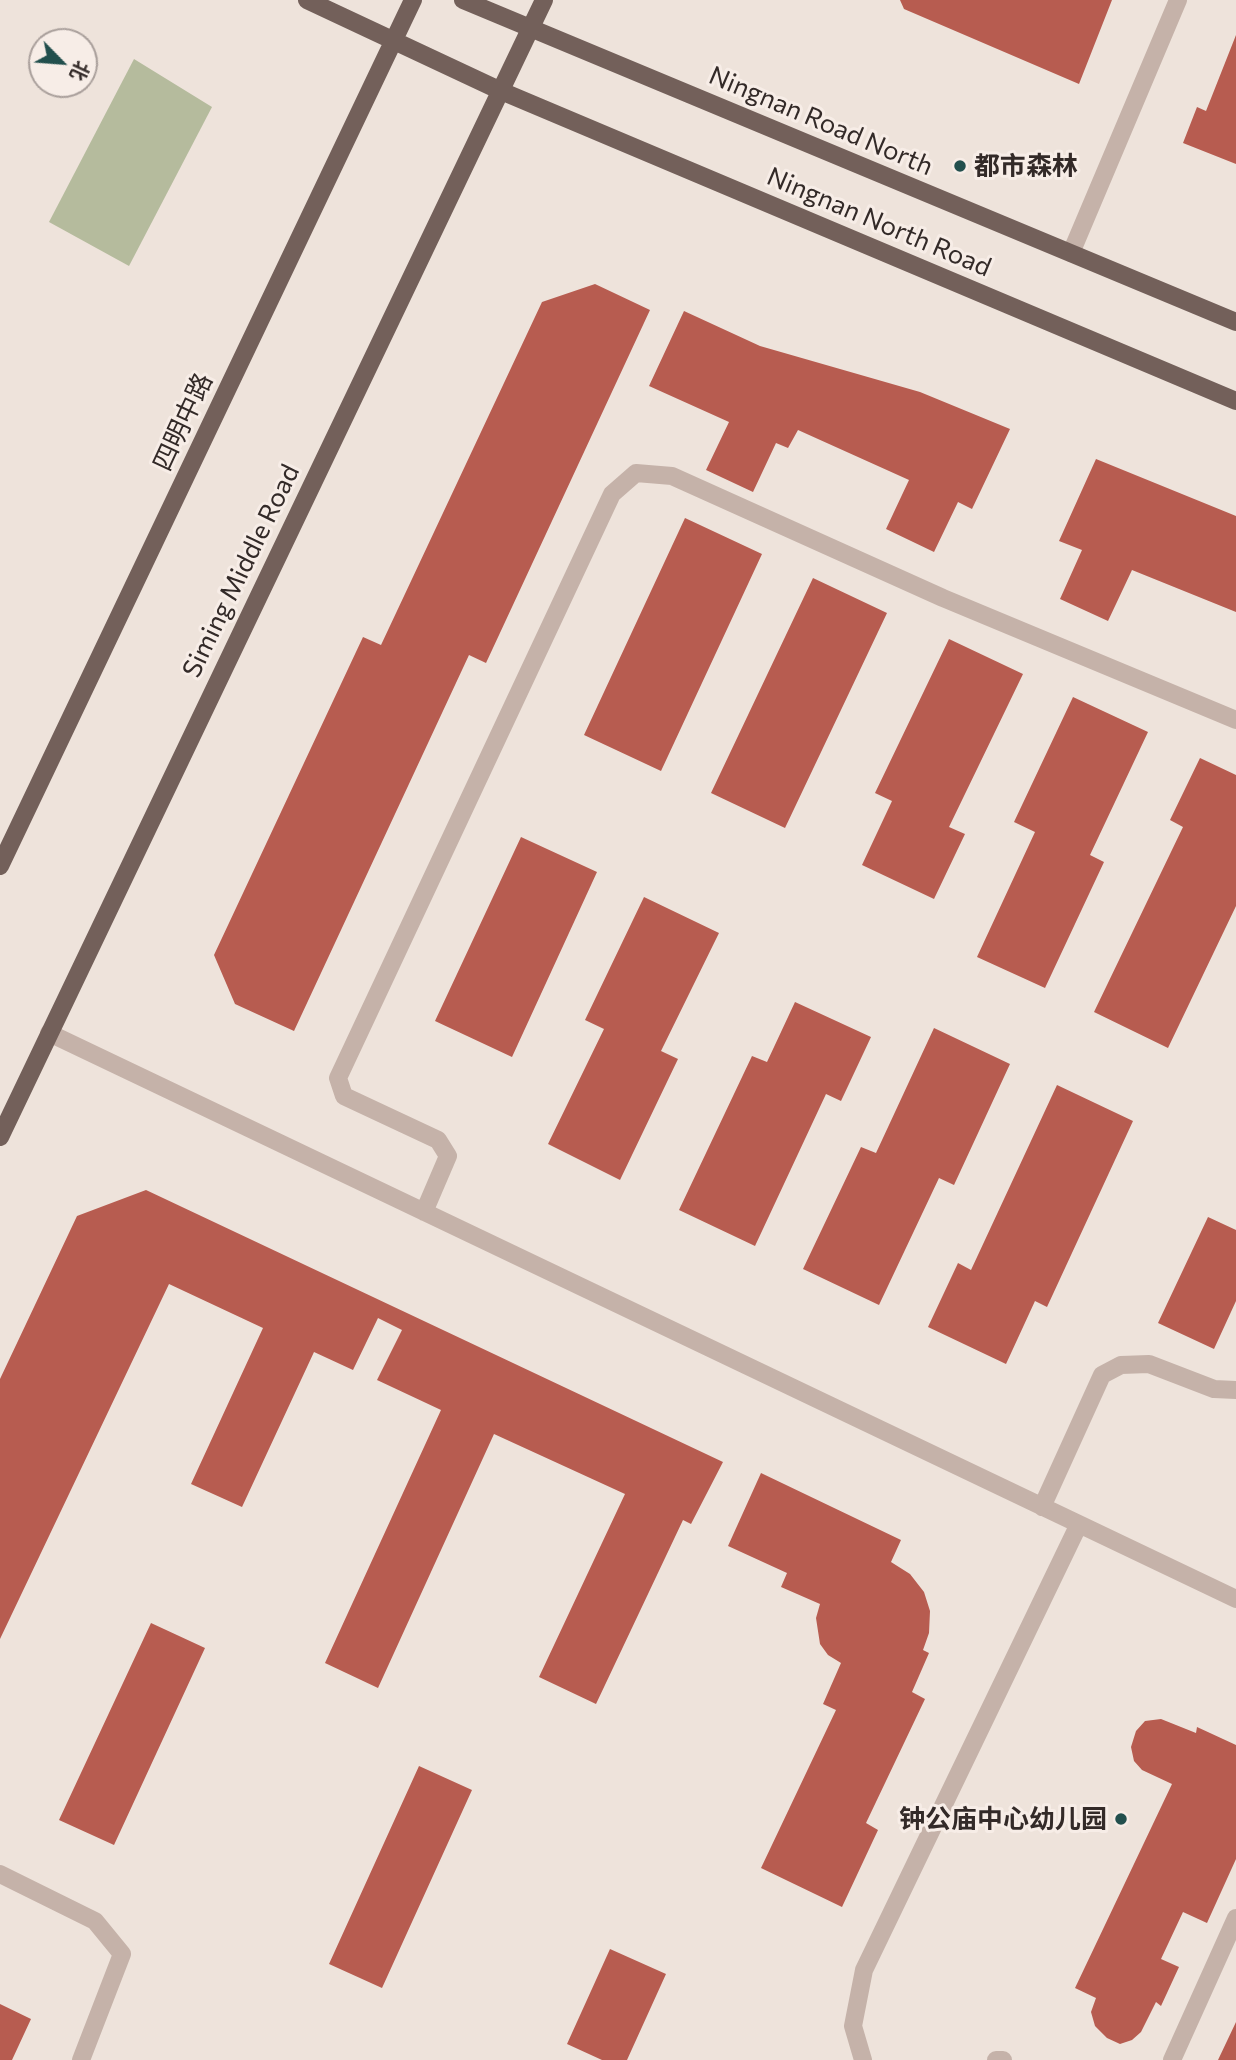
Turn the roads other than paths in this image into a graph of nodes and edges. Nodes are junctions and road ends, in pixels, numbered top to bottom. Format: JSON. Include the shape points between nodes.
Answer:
{"nodes":[{"id":1,"x":307,"y":0,"type":"edge"},
{"id":2,"x":413,"y":0,"type":"edge"},
{"id":3,"x":463,"y":0,"type":"edge"},
{"id":4,"x":544,"y":0,"type":"edge"},
{"id":5,"x":1178,"y":0,"type":"edge"},
{"id":6,"x":530,"y":29,"type":"junction"},
{"id":7,"x":394,"y":41,"type":"junction"},
{"id":8,"x":500,"y":91,"type":"junction"},
{"id":9,"x":1071,"y":253,"type":"junction"},
{"id":10,"x":1236,"y":321,"type":"edge"},
{"id":11,"x":1236,"y":401,"type":"edge"},
{"id":12,"x":1236,"y":720,"type":"edge"},
{"id":13,"x":0,"y":866,"type":"edge"},
{"id":14,"x":49,"y":1034,"type":"junction"},
{"id":15,"x":0,"y":1137,"type":"edge"},
{"id":16,"x":424,"y":1212,"type":"junction"},
{"id":17,"x":1236,"y":1390,"type":"edge"},
{"id":18,"x":1042,"y":1507,"type":"junction"},
{"id":19,"x":1079,"y":1524,"type":"junction"},
{"id":20,"x":1236,"y":1599,"type":"edge"},
{"id":21,"x":0,"y":1874,"type":"edge"},
{"id":22,"x":1236,"y":1918,"type":"edge"},
{"id":23,"x":80,"y":2060,"type":"edge"},
{"id":24,"x":863,"y":2060,"type":"edge"},
{"id":25,"x":996,"y":2060,"type":"edge"},
{"id":26,"x":1003,"y":2060,"type":"edge"},
{"id":27,"x":1172,"y":2060,"type":"edge"}],
"edges":[{"from":1,"to":7,"type":"main road"},
{"from":2,"to":7,"type":"main road","name":"四明中路"},
{"from":3,"to":6,"type":"main road","name":"Ningnan Road North"},
{"from":4,"to":6,"type":"main road","name":"Siming Middle Road"},
{"from":5,"to":9,"type":"street"},
{"from":6,"to":8,"type":"main road","name":"Siming Middle Road"},
{"from":6,"to":9,"type":"main road","name":"Ningnan Road North"},
{"from":7,"to":8,"type":"main road","name":"Ningnan North Road"},
{"from":7,"to":13,"type":"main road","name":"四明中路"},
{"from":8,"to":11,"type":"main road","name":"Ningnan North Road"},
{"from":8,"to":14,"type":"main road","name":"Siming Middle Road"},
{"from":9,"to":10,"type":"main road","name":"Ningnan Road North"},
{"from":12,"to":16,"type":"street","via":[[943,598],[672,476],[636,473],[611,494],[338,1078],[344,1096],[438,1140],[448,1156]]},
{"from":14,"to":15,"type":"main road","name":"Siming Middle Road"},
{"from":14,"to":16,"type":"street"},
{"from":16,"to":18,"type":"street"},
{"from":17,"to":18,"type":"street","via":[[1214,1389],[1149,1364],[1121,1365],[1102,1375]]},
{"from":18,"to":19,"type":"street"},
{"from":19,"to":20,"type":"street"},
{"from":19,"to":24,"type":"street","via":[[864,1970],[853,2026]]},
{"from":21,"to":23,"type":"street","via":[[94,1921],[122,1954]]},
{"from":22,"to":27,"type":"street"},
{"from":25,"to":26,"type":"street"}]}
